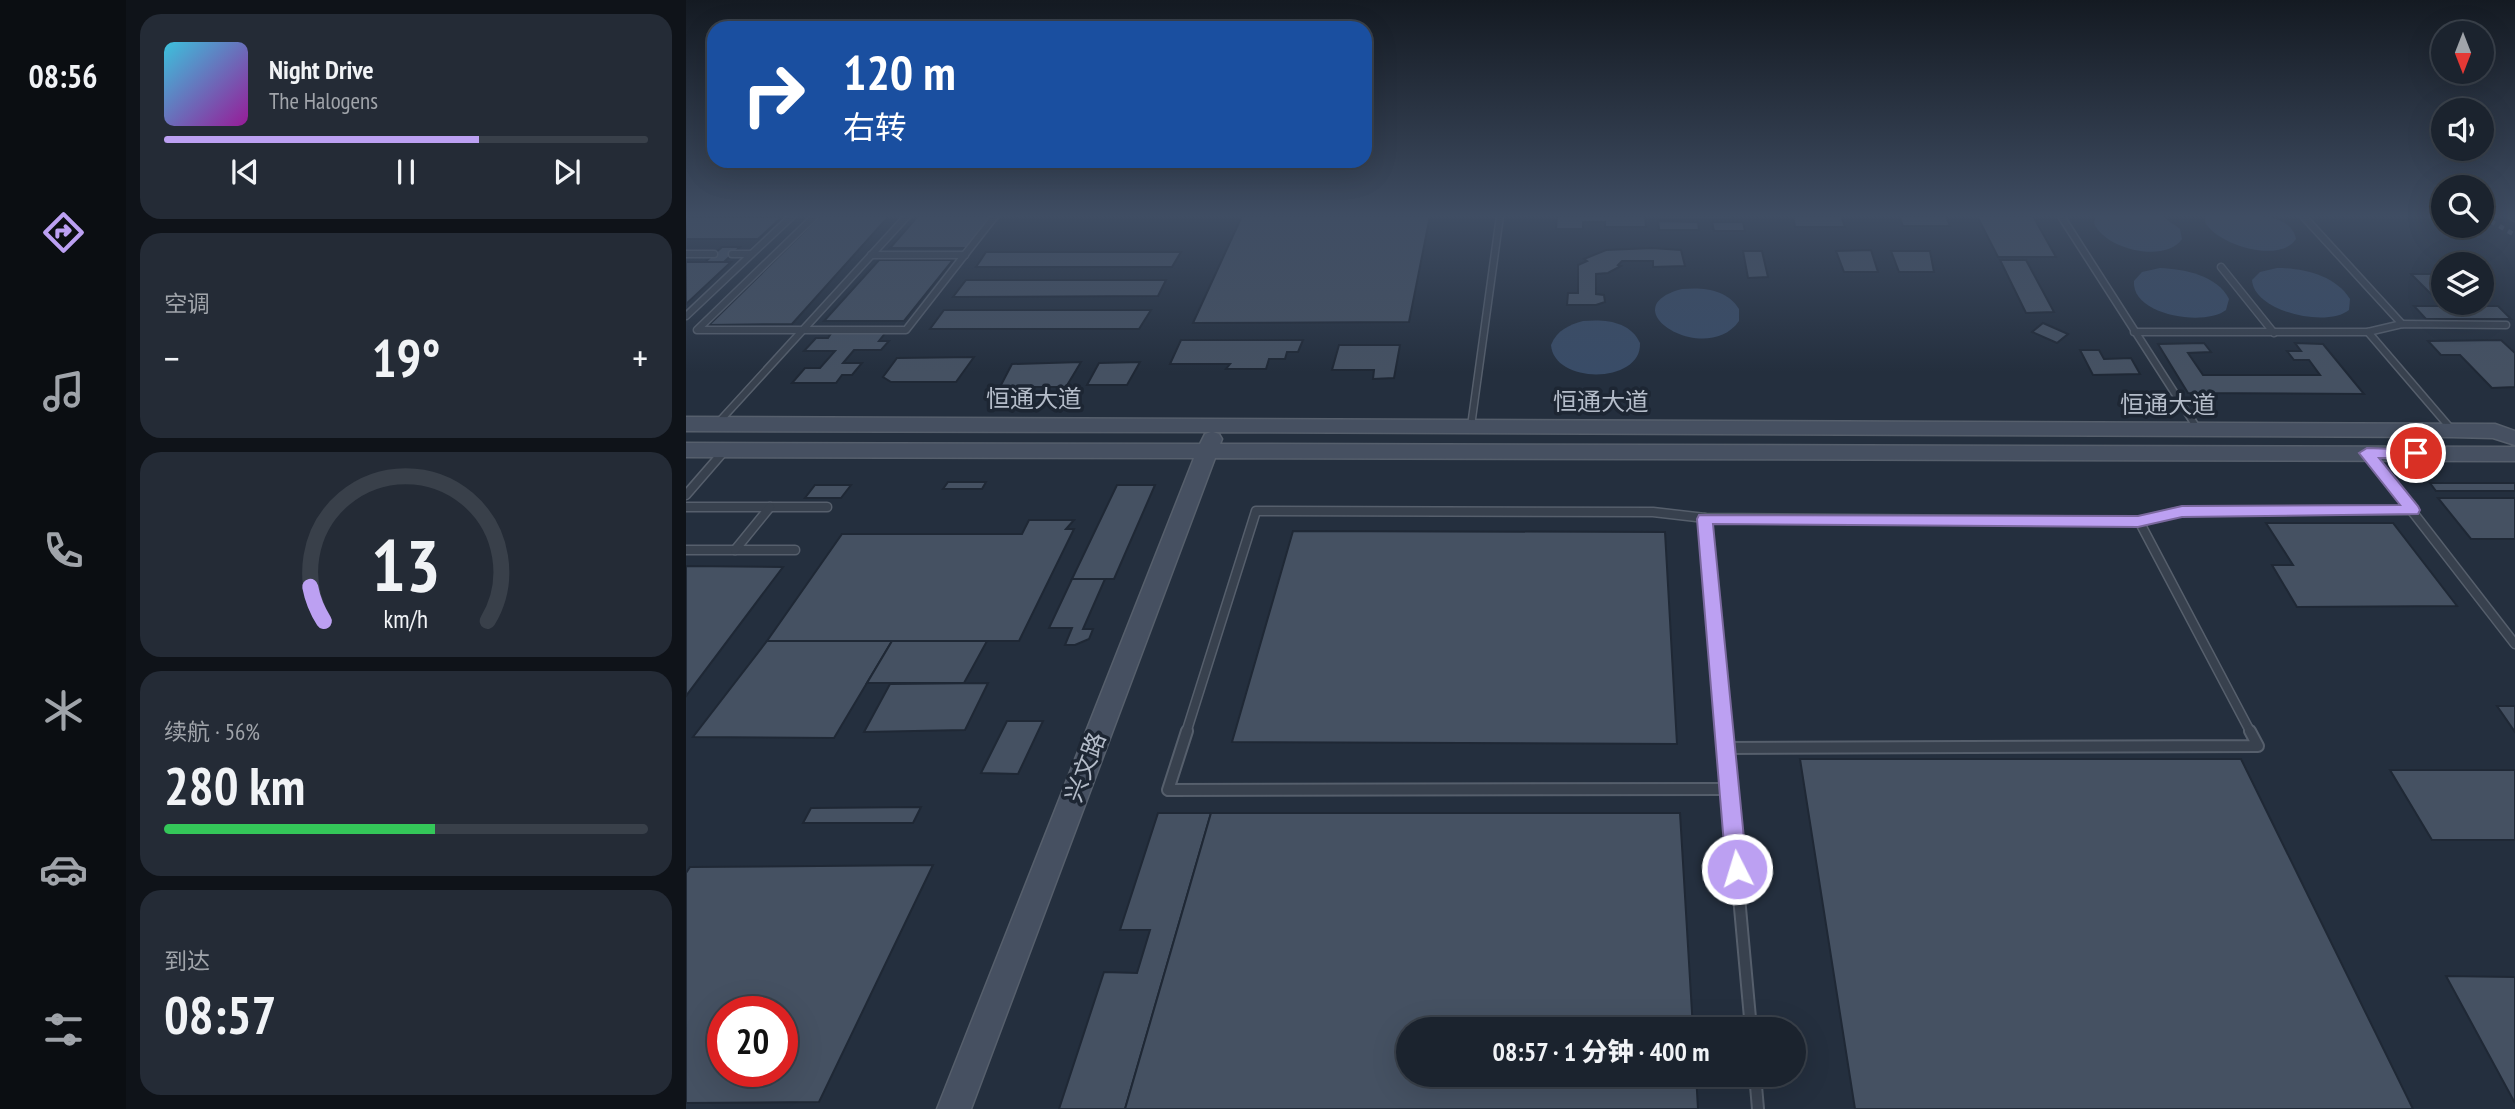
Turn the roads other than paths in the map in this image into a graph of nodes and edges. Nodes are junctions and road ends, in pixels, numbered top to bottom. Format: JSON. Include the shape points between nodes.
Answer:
{"nodes":[{"id":1,"x":2221,"y":267,"type":"dead end"},
{"id":2,"x":737,"y":268,"type":"edge"},
{"id":3,"x":761,"y":268,"type":"edge"},
{"id":4,"x":860,"y":268,"type":"edge"},
{"id":5,"x":955,"y":268,"type":"edge"},
{"id":6,"x":1493,"y":268,"type":"edge"},
{"id":7,"x":2094,"y":268,"type":"edge"},
{"id":8,"x":2350,"y":268,"type":"edge"},
{"id":9,"x":686,"y":316,"type":"edge"},
{"id":10,"x":2402,"y":324,"type":"junction"},
{"id":11,"x":2506,"y":326,"type":"dead end"},
{"id":12,"x":803,"y":330,"type":"junction"},
{"id":13,"x":2134,"y":332,"type":"junction"},
{"id":14,"x":2368,"y":332,"type":"junction"},
{"id":15,"x":2273,"y":333,"type":"junction"},
{"id":16,"x":686,"y":424,"type":"edge"},
{"id":17,"x":718,"y":424,"type":"junction"},
{"id":18,"x":1218,"y":425,"type":"junction"},
{"id":19,"x":1471,"y":426,"type":"junction"},
{"id":20,"x":2452,"y":430,"type":"junction"},
{"id":21,"x":2199,"y":431,"type":"junction"},
{"id":22,"x":2515,"y":438,"type":"edge"},
{"id":23,"x":686,"y":450,"type":"edge"},
{"id":24,"x":725,"y":450,"type":"junction"},
{"id":25,"x":1207,"y":452,"type":"junction"},
{"id":26,"x":2367,"y":453,"type":"junction"},
{"id":27,"x":2515,"y":454,"type":"edge"},
{"id":28,"x":686,"y":495,"type":"edge"},
{"id":29,"x":686,"y":507,"type":"edge"},
{"id":30,"x":770,"y":507,"type":"junction"},
{"id":31,"x":827,"y":507,"type":"dead end"},
{"id":32,"x":2413,"y":510,"type":"junction"},
{"id":33,"x":1704,"y":519,"type":"junction"},
{"id":34,"x":2138,"y":521,"type":"junction"},
{"id":35,"x":686,"y":550,"type":"edge"},
{"id":36,"x":735,"y":550,"type":"junction"},
{"id":37,"x":795,"y":550,"type":"dead end"},
{"id":38,"x":2515,"y":644,"type":"edge"},
{"id":39,"x":1726,"y":748,"type":"junction"},
{"id":40,"x":1729,"y":789,"type":"junction"},
{"id":41,"x":1750,"y":1017,"type":"edge"},
{"id":42,"x":1756,"y":1087,"type":"edge"},
{"id":43,"x":954,"y":1109,"type":"edge"},
{"id":44,"x":1758,"y":1109,"type":"edge"}],
"edges":[{"from":1,"to":15,"type":"lane"},
{"from":2,"to":9,"type":"lane"},
{"from":3,"to":12,"type":"lane","via":[[697,330]]},
{"from":4,"to":12,"type":"lane"},
{"from":5,"to":12,"type":"lane","via":[[906,330]]},
{"from":6,"to":19,"type":"lane"},
{"from":7,"to":13,"type":"lane"},
{"from":8,"to":10,"type":"lane"},
{"from":10,"to":11,"type":"lane"},
{"from":10,"to":14,"type":"lane"},
{"from":12,"to":17,"type":"lane"},
{"from":13,"to":15,"type":"lane"},
{"from":13,"to":21,"type":"lane"},
{"from":14,"to":15,"type":"lane"},
{"from":14,"to":20,"type":"lane"},
{"from":16,"to":17,"type":"main road","name":"恒通大道"},
{"from":17,"to":18,"type":"main road","name":"恒通大道"},
{"from":18,"to":19,"type":"main road","name":"恒通大道"},
{"from":18,"to":25,"type":"main road","name":"兴文路"},
{"from":19,"to":21,"type":"main road","name":"恒通大道"},
{"from":20,"to":21,"type":"main road","name":"恒通大道"},
{"from":20,"to":22,"type":"main road","name":"恒通大道","via":[[2495,430]]},
{"from":23,"to":24,"type":"main road","name":"恒通大道"},
{"from":24,"to":25,"type":"main road","name":"恒通大道"},
{"from":24,"to":28,"type":"lane"},
{"from":25,"to":26,"type":"main road","name":"恒通大道"},
{"from":25,"to":43,"type":"main road","name":"兴文路"},
{"from":26,"to":27,"type":"main road","name":"恒通大道"},
{"from":26,"to":32,"type":"lane"},
{"from":29,"to":30,"type":"lane"},
{"from":30,"to":31,"type":"lane"},
{"from":30,"to":36,"type":"lane"},
{"from":32,"to":34,"type":"lane","via":[[2182,512]]},
{"from":32,"to":38,"type":"lane"},
{"from":33,"to":34,"type":"lane"},
{"from":33,"to":39,"type":"lane"},
{"from":33,"to":40,"type":"lane","via":[[1653,512],[1255,512],[1168,790]]},
{"from":34,"to":39,"type":"lane","via":[[2258,746]]},
{"from":35,"to":36,"type":"lane"},
{"from":36,"to":37,"type":"lane"},
{"from":39,"to":40,"type":"lane"},
{"from":40,"to":41,"type":"lane"},
{"from":42,"to":44,"type":"lane"}]}
